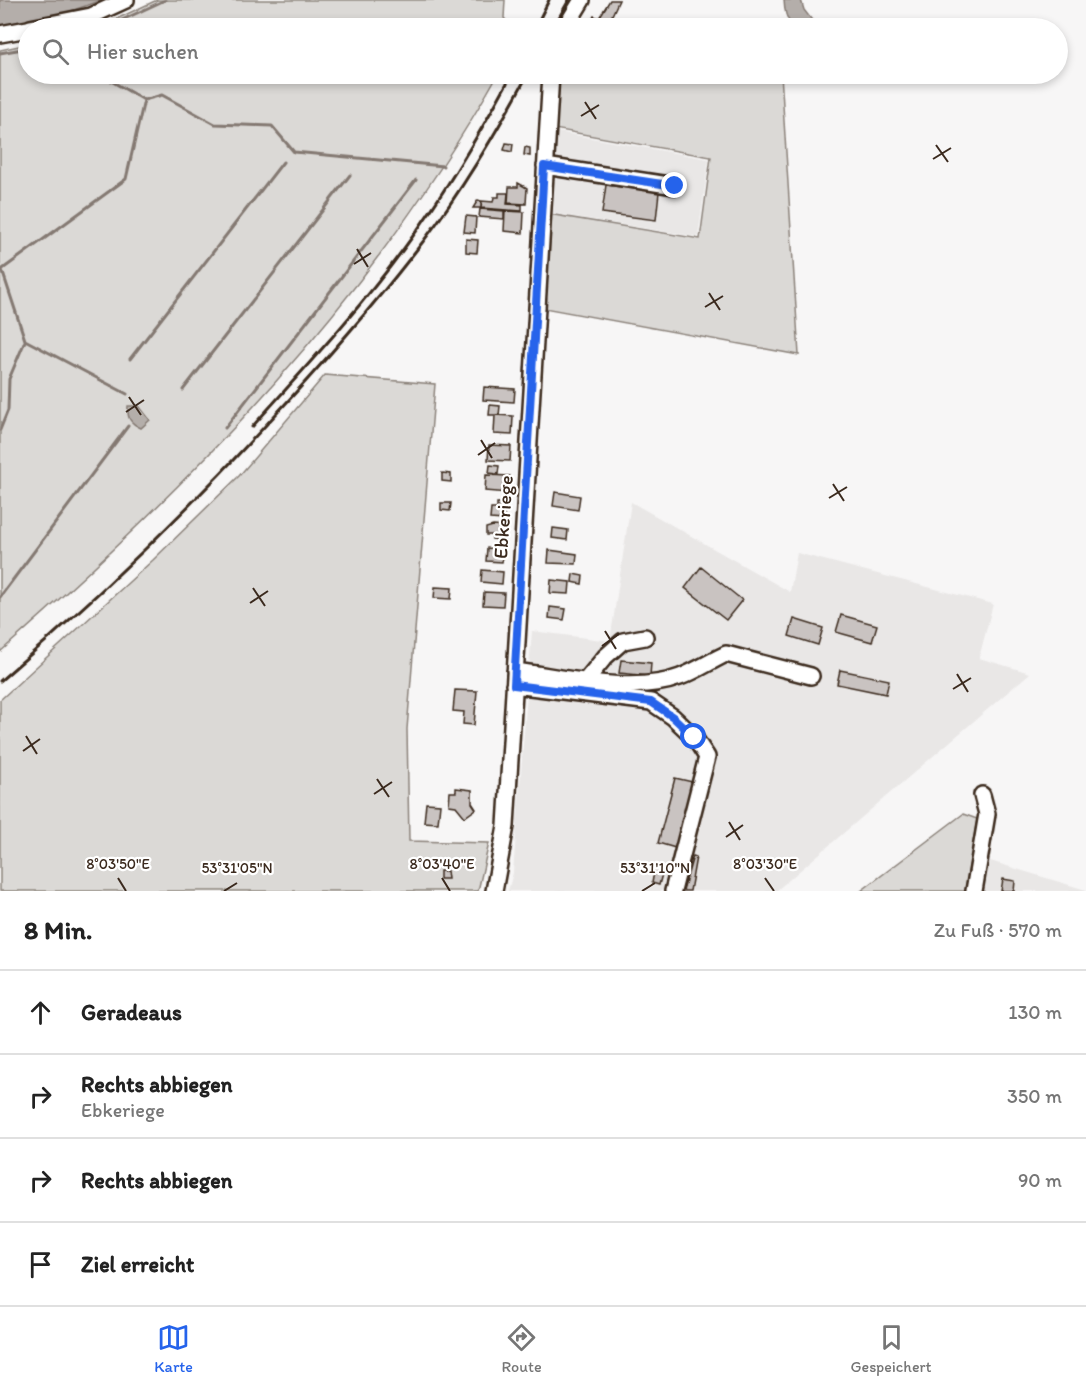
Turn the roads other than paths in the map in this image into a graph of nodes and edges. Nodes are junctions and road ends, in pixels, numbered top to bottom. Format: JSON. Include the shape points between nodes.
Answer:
{"nodes":[{"id":1,"x":126,"y":0,"type":"edge"},
{"id":2,"x":582,"y":0,"type":"edge"},
{"id":3,"x":81,"y":18,"type":"edge"},
{"id":4,"x":571,"y":18,"type":"edge"},
{"id":5,"x":18,"y":31,"type":"edge"},
{"id":6,"x":0,"y":34,"type":"edge"},
{"id":7,"x":550,"y":84,"type":"edge"},
{"id":8,"x":544,"y":166,"type":"junction"},
{"id":9,"x":675,"y":186,"type":"dead end"},
{"id":10,"x":645,"y":637,"type":"dead end"},
{"id":11,"x":811,"y":676,"type":"dead end"},
{"id":12,"x":514,"y":678,"type":"junction"},
{"id":13,"x":586,"y":680,"type":"junction"},
{"id":14,"x":982,"y":795,"type":"dead end"},
{"id":15,"x":494,"y":891,"type":"edge"},
{"id":16,"x":673,"y":891,"type":"edge"},
{"id":17,"x":974,"y":891,"type":"edge"}],
"edges":[{"from":1,"to":3,"type":"street"},
{"from":2,"to":4,"type":"street"},
{"from":5,"to":6,"type":"street"},
{"from":7,"to":8,"type":"street","name":"Ebkeriege"},
{"from":8,"to":9,"type":"street"},
{"from":8,"to":12,"type":"street","name":"Ebkeriege"},
{"from":10,"to":13,"type":"street","via":[[623,641]]},
{"from":11,"to":13,"type":"street","via":[[726,654],[681,677],[654,684]]},
{"from":12,"to":13,"type":"street"},
{"from":12,"to":15,"type":"street","name":"Ebkeriege","via":[[506,826]]},
{"from":12,"to":16,"type":"street","via":[[651,702],[694,737],[707,757]]},
{"from":14,"to":17,"type":"street","via":[[987,814]]}]}
